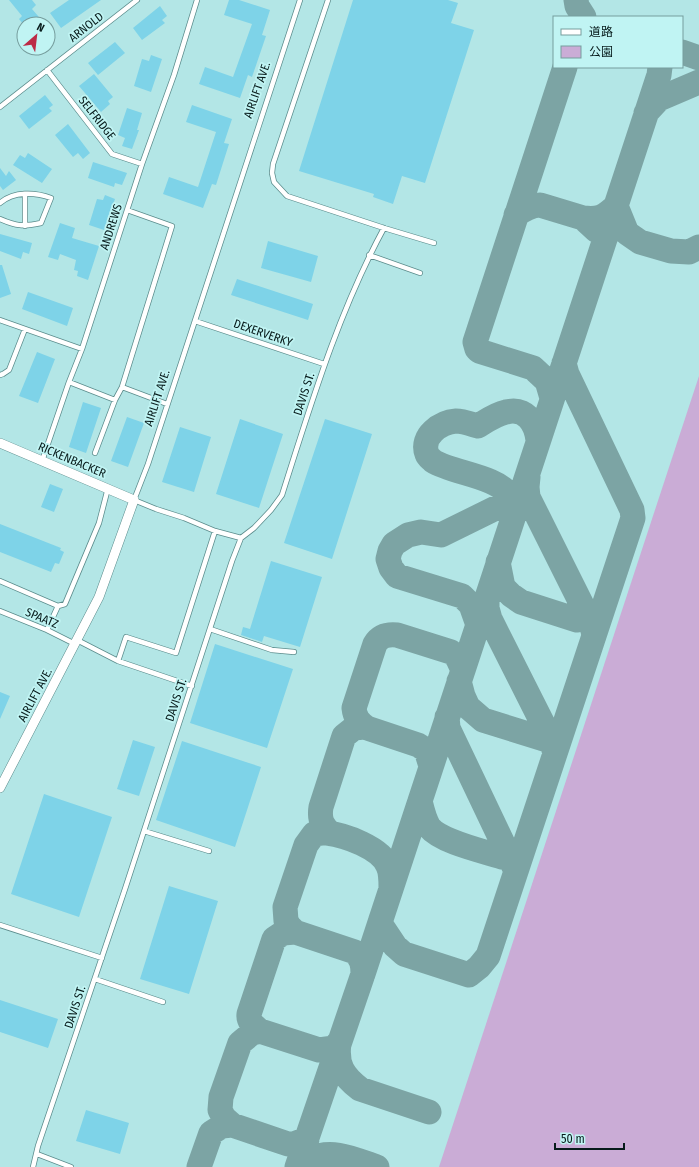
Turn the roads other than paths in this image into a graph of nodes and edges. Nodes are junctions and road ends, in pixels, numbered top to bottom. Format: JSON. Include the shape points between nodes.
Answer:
{"nodes":[{"id":1,"x":137,"y":0,"type":"edge"},
{"id":2,"x":198,"y":0,"type":"edge"},
{"id":3,"x":300,"y":0,"type":"edge"},
{"id":4,"x":328,"y":0,"type":"edge"},
{"id":5,"x":47,"y":70,"type":"junction"},
{"id":6,"x":0,"y":107,"type":"edge"},
{"id":7,"x":142,"y":164,"type":"junction"},
{"id":8,"x":25,"y":194,"type":"junction"},
{"id":9,"x":0,"y":203,"type":"edge"},
{"id":10,"x":127,"y":210,"type":"junction"},
{"id":11,"x":0,"y":219,"type":"edge"},
{"id":12,"x":25,"y":226,"type":"junction"},
{"id":13,"x":384,"y":228,"type":"junction"},
{"id":14,"x":434,"y":243,"type":"dead end"},
{"id":15,"x":370,"y":255,"type":"junction"},
{"id":16,"x":420,"y":274,"type":"dead end"},
{"id":17,"x":0,"y":320,"type":"edge"},
{"id":18,"x":195,"y":321,"type":"junction"},
{"id":19,"x":25,"y":330,"type":"junction"},
{"id":20,"x":82,"y":349,"type":"junction"},
{"id":21,"x":324,"y":364,"type":"junction"},
{"id":22,"x":0,"y":375,"type":"edge"},
{"id":23,"x":69,"y":382,"type":"junction"},
{"id":24,"x":122,"y":387,"type":"junction"},
{"id":25,"x":115,"y":400,"type":"junction"},
{"id":26,"x":167,"y":404,"type":"junction"},
{"id":27,"x":0,"y":444,"type":"edge"},
{"id":28,"x":95,"y":453,"type":"dead end"},
{"id":29,"x":42,"y":460,"type":"junction"},
{"id":30,"x":108,"y":488,"type":"junction"},
{"id":31,"x":134,"y":500,"type":"junction"},
{"id":32,"x":216,"y":531,"type":"junction"},
{"id":33,"x":241,"y":538,"type":"junction"},
{"id":34,"x":0,"y":581,"type":"edge"},
{"id":35,"x":58,"y":606,"type":"junction"},
{"id":36,"x":0,"y":611,"type":"edge"},
{"id":37,"x":210,"y":629,"type":"junction"},
{"id":38,"x":47,"y":630,"type":"junction"},
{"id":39,"x":76,"y":642,"type":"junction"},
{"id":40,"x":294,"y":652,"type":"dead end"},
{"id":41,"x":118,"y":661,"type":"junction"},
{"id":42,"x":192,"y":686,"type":"junction"},
{"id":43,"x":0,"y":788,"type":"edge"},
{"id":44,"x":144,"y":830,"type":"junction"},
{"id":45,"x":209,"y":851,"type":"dead end"},
{"id":46,"x":0,"y":925,"type":"edge"},
{"id":47,"x":102,"y":958,"type":"junction"},
{"id":48,"x":95,"y":979,"type":"junction"},
{"id":49,"x":162,"y":1002,"type":"dead end"},
{"id":50,"x":37,"y":1154,"type":"junction"},
{"id":51,"x":33,"y":1167,"type":"edge"},
{"id":52,"x":71,"y":1167,"type":"edge"}],
"edges":[{"from":1,"to":5,"type":"lane","name":"ARNOLD"},
{"from":2,"to":7,"type":"lane","name":"ANDREWS"},
{"from":3,"to":18,"type":"lane","name":"AIRLIFT AVE."},
{"from":4,"to":13,"type":"lane","via":[[273,164],[274,182],[287,196]]},
{"from":5,"to":6,"type":"lane","name":"ARNOLD"},
{"from":5,"to":7,"type":"lane","name":"SELFRIDGE","via":[[112,154]]},
{"from":7,"to":10,"type":"lane","name":"ANDREWS"},
{"from":8,"to":9,"type":"lane","via":[[7,197]]},
{"from":8,"to":12,"type":"lane"},
{"from":8,"to":12,"type":"lane","via":[[40,194],[51,198],[41,223]]},
{"from":10,"to":20,"type":"lane","name":"ANDREWS"},
{"from":10,"to":24,"type":"lane","via":[[172,226]]},
{"from":11,"to":12,"type":"lane"},
{"from":13,"to":14,"type":"lane"},
{"from":13,"to":15,"type":"lane","name":"DAVIS ST."},
{"from":15,"to":16,"type":"lane"},
{"from":15,"to":21,"type":"lane","name":"DAVIS ST."},
{"from":17,"to":19,"type":"lane"},
{"from":18,"to":21,"type":"lane","name":"DEXERVERKY"},
{"from":18,"to":26,"type":"lane","name":"AIRLIFT AVE."},
{"from":19,"to":20,"type":"lane"},
{"from":19,"to":22,"type":"lane","via":[[9,370]]},
{"from":20,"to":23,"type":"lane","name":"ANDREWS"},
{"from":21,"to":33,"type":"lane","name":"DAVIS ST.","via":[[282,495],[271,510]]},
{"from":23,"to":25,"type":"lane"},
{"from":23,"to":29,"type":"lane","name":"ANDREWS"},
{"from":24,"to":25,"type":"lane"},
{"from":24,"to":26,"type":"lane"},
{"from":25,"to":28,"type":"lane"},
{"from":26,"to":31,"type":"lane","name":"AIRLIFT AVE."},
{"from":27,"to":29,"type":"street","name":"RICKENBACKER"},
{"from":29,"to":30,"type":"street","name":"RICKENBACKER"},
{"from":30,"to":31,"type":"street","name":"RICKENBACKER"},
{"from":30,"to":35,"type":"lane","via":[[99,523],[65,604]]},
{"from":31,"to":32,"type":"lane"},
{"from":31,"to":39,"type":"street","name":"AIRLIFT AVE.","via":[[99,597]]},
{"from":32,"to":33,"type":"lane"},
{"from":32,"to":41,"type":"lane","via":[[176,653],[126,637]]},
{"from":33,"to":37,"type":"lane","name":"DAVIS ST."},
{"from":34,"to":35,"type":"lane"},
{"from":35,"to":38,"type":"lane"},
{"from":36,"to":38,"type":"lane","name":"SPAATZ"},
{"from":37,"to":40,"type":"lane","via":[[272,650]]},
{"from":37,"to":42,"type":"lane","name":"DAVIS ST."},
{"from":38,"to":39,"type":"lane","name":"SPAATZ"},
{"from":39,"to":41,"type":"lane","name":"SPAATZ"},
{"from":39,"to":43,"type":"street","name":"AIRLIFT AVE."},
{"from":41,"to":42,"type":"lane","name":"SPAATZ"},
{"from":42,"to":44,"type":"lane","name":"DAVIS ST."},
{"from":44,"to":45,"type":"lane"},
{"from":44,"to":47,"type":"lane","name":"DAVIS ST."},
{"from":46,"to":47,"type":"lane"},
{"from":47,"to":48,"type":"lane","name":"DAVIS ST."},
{"from":48,"to":49,"type":"lane"},
{"from":48,"to":50,"type":"lane","name":"DAVIS ST."},
{"from":50,"to":51,"type":"lane","name":"DAVIS ST."},
{"from":50,"to":52,"type":"lane"}]}
